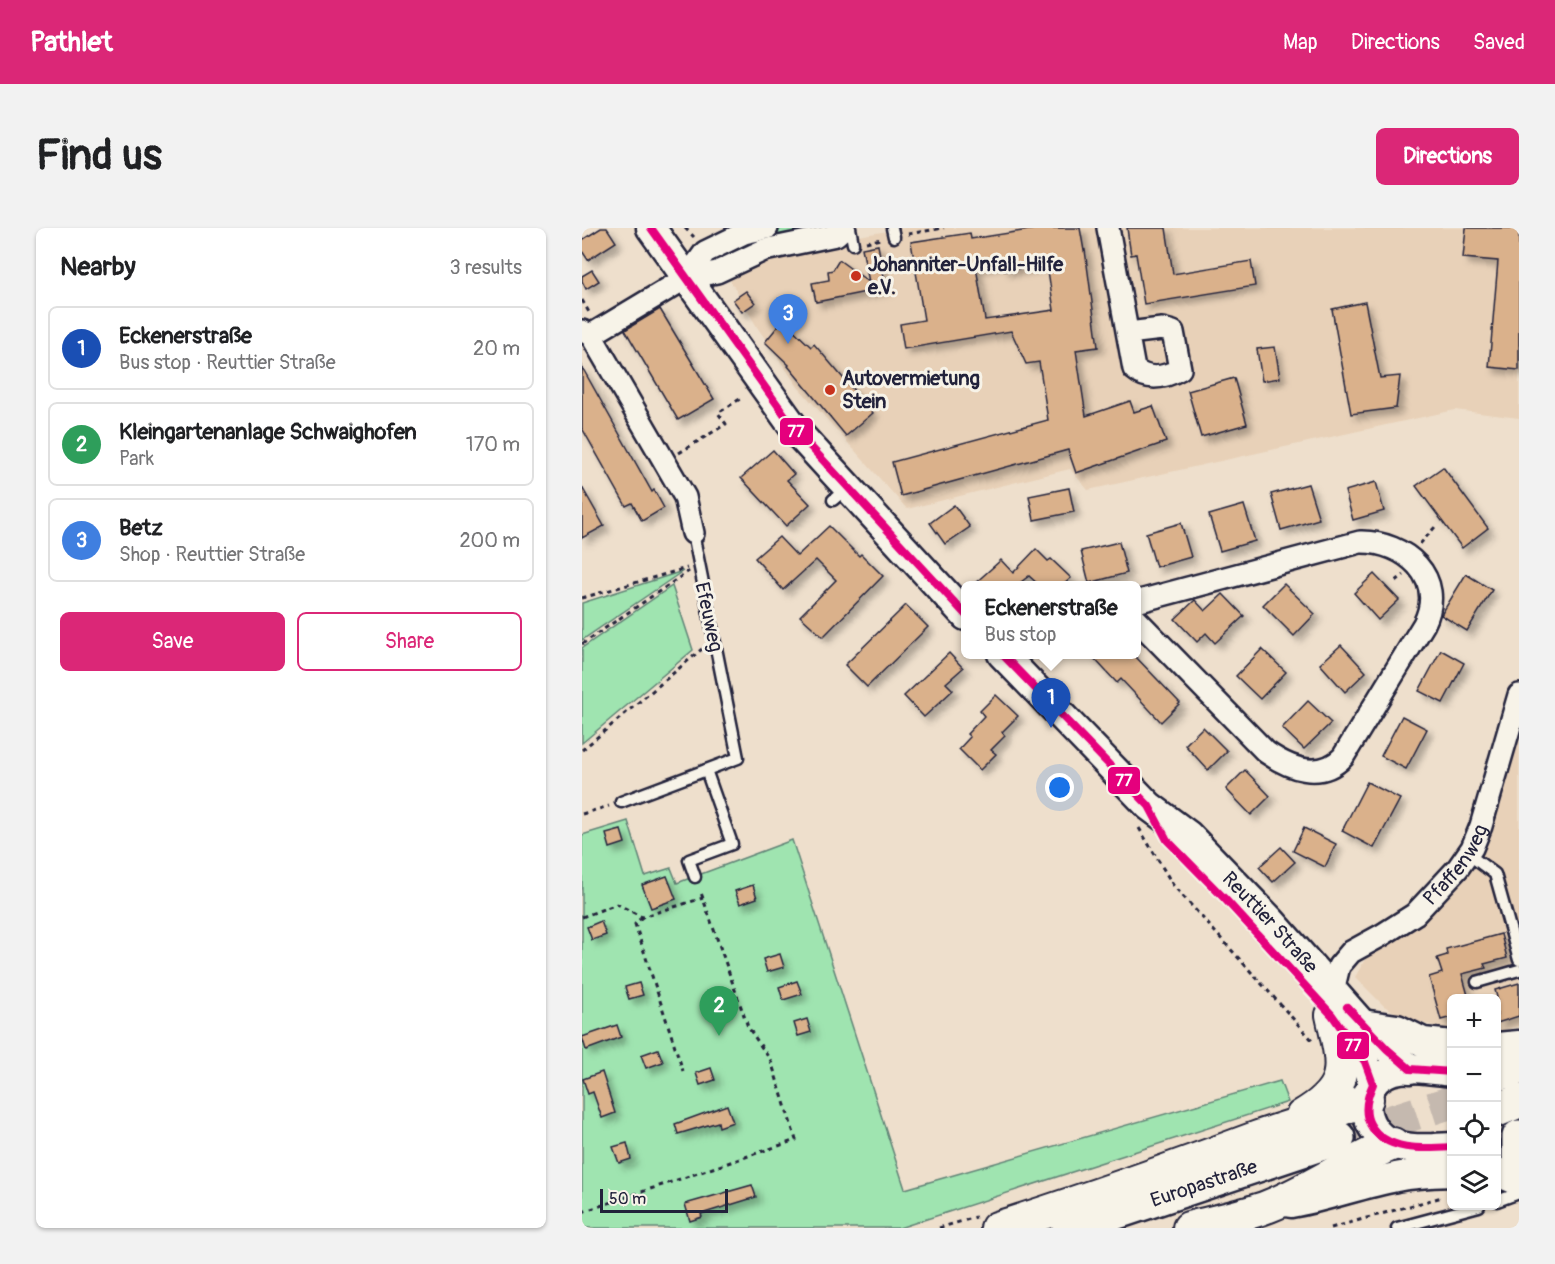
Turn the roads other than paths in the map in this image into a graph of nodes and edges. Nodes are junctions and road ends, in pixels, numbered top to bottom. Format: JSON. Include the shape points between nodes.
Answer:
{"nodes":[{"id":1,"x":651,"y":228,"type":"edge"},
{"id":2,"x":767,"y":228,"type":"edge"},
{"id":3,"x":850,"y":228,"type":"edge"},
{"id":4,"x":1108,"y":228,"type":"edge"},
{"id":5,"x":848,"y":236,"type":"edge"},
{"id":6,"x":686,"y":278,"type":"junction"},
{"id":7,"x":586,"y":333,"type":"edge"},
{"id":8,"x":1128,"y":333,"type":"dead end"},
{"id":9,"x":693,"y":533,"type":"joint"},
{"id":10,"x":1141,"y":601,"type":"edge"},
{"id":11,"x":961,"y":611,"type":"edge"},
{"id":12,"x":1141,"y":623,"type":"edge"},
{"id":13,"x":1013,"y":659,"type":"edge"},
{"id":14,"x":1518,"y":700,"type":"edge"},
{"id":15,"x":706,"y":770,"type":"junction"},
{"id":16,"x":621,"y":802,"type":"road end"},
{"id":17,"x":1468,"y":854,"type":"junction"},
{"id":18,"x":695,"y":877,"type":"dead end"},
{"id":19,"x":1519,"y":960,"type":"edge"},
{"id":20,"x":1519,"y":970,"type":"edge"},
{"id":21,"x":1477,"y":982,"type":"dead end"},
{"id":22,"x":1329,"y":1003,"type":"junction"},
{"id":23,"x":1362,"y":1024,"type":"junction"},
{"id":24,"x":1447,"y":1044,"type":"edge"},
{"id":25,"x":1519,"y":1045,"type":"edge"},
{"id":26,"x":1501,"y":1047,"type":"edge"},
{"id":27,"x":1519,"y":1068,"type":"edge"},
{"id":28,"x":1410,"y":1069,"type":"junction"},
{"id":29,"x":1447,"y":1072,"type":"edge"},
{"id":30,"x":1501,"y":1073,"type":"edge"},
{"id":31,"x":1370,"y":1091,"type":"junction"},
{"id":32,"x":1519,"y":1101,"type":"edge"},
{"id":33,"x":1501,"y":1108,"type":"edge"},
{"id":34,"x":1281,"y":1129,"type":"junction"},
{"id":35,"x":1519,"y":1137,"type":"edge"},
{"id":36,"x":1338,"y":1138,"type":"tunnel mouth"},
{"id":37,"x":1393,"y":1144,"type":"junction"},
{"id":38,"x":1447,"y":1147,"type":"edge"},
{"id":39,"x":1503,"y":1175,"type":"edge"},
{"id":40,"x":1447,"y":1183,"type":"edge"},
{"id":41,"x":1519,"y":1193,"type":"edge"},
{"id":42,"x":1268,"y":1206,"type":"junction"},
{"id":43,"x":1464,"y":1210,"type":"edge"},
{"id":44,"x":998,"y":1228,"type":"edge"},
{"id":45,"x":1070,"y":1228,"type":"edge"},
{"id":46,"x":1189,"y":1228,"type":"edge"},
{"id":47,"x":1397,"y":1228,"type":"edge"}],
"edges":[{"from":1,"to":6,"type":"main road"},
{"from":2,"to":6,"type":"street","via":[[744,233],[705,252]]},
{"from":3,"to":5,"type":"lane"},
{"from":4,"to":8,"type":"street"},
{"from":5,"to":6,"type":"street","via":[[764,250],[717,272]]},
{"from":6,"to":7,"type":"street"},
{"from":6,"to":11,"type":"main road","via":[[840,494]]},
{"from":7,"to":9,"type":"street","name":"Efeuweg","via":[[685,497]]},
{"from":9,"to":15,"type":"lane","name":"Efeuweg","via":[[738,758]]},
{"from":10,"to":12,"type":"street","via":[[1360,542],[1373,542],[1395,548],[1417,566],[1426,579],[1429,604],[1424,624],[1343,757],[1328,767],[1309,770],[1292,767],[1266,752]]},
{"from":13,"to":22,"type":"main road","name":"Reuttier Straße","via":[[1143,817],[1188,835],[1271,921]]},
{"from":14,"to":17,"type":"street","name":"Pfaffenweg","via":[[1481,826]]},
{"from":15,"to":16,"type":"lane","name":"Efeuweg"},
{"from":15,"to":18,"type":"lane","via":[[732,844],[689,860]]},
{"from":17,"to":19,"type":"lane","via":[[1495,874]]},
{"from":17,"to":22,"type":"street","name":"Pfaffenweg","via":[[1415,914],[1351,952],[1339,966]]},
{"from":20,"to":21,"type":"lane"},
{"from":22,"to":23,"type":"main road","name":"Reuttier Straße"},
{"from":22,"to":31,"type":"main road","name":"Reuttier Straße","via":[[1365,1062]]},
{"from":22,"to":34,"type":"main road","via":[[1341,1060],[1338,1082],[1326,1101]]},
{"from":23,"to":24,"type":"main road","via":[[1397,1029],[1423,1042]]},
{"from":23,"to":28,"type":"main road","name":"Reuttier Straße"},
{"from":25,"to":26,"type":"main road"},
{"from":27,"to":30,"type":"highway"},
{"from":28,"to":29,"type":"main road"},
{"from":28,"to":31,"type":"main road","via":[[1384,1074]]},
{"from":31,"to":34,"type":"main road","via":[[1335,1114]]},
{"from":31,"to":37,"type":"main road","name":"Reuttier Straße","via":[[1366,1110],[1369,1123],[1378,1136]]},
{"from":32,"to":33,"type":"highway"},
{"from":34,"to":44,"type":"main road"},
{"from":35,"to":39,"type":"highway"},
{"from":36,"to":45,"type":"highway","name":"Europastraße"},
{"from":37,"to":38,"type":"main road"},
{"from":37,"to":42,"type":"main road"},
{"from":39,"to":41,"type":"lane"},
{"from":40,"to":42,"type":"main road","via":[[1417,1174]]},
{"from":42,"to":46,"type":"main road"},
{"from":43,"to":47,"type":"lane"}]}
